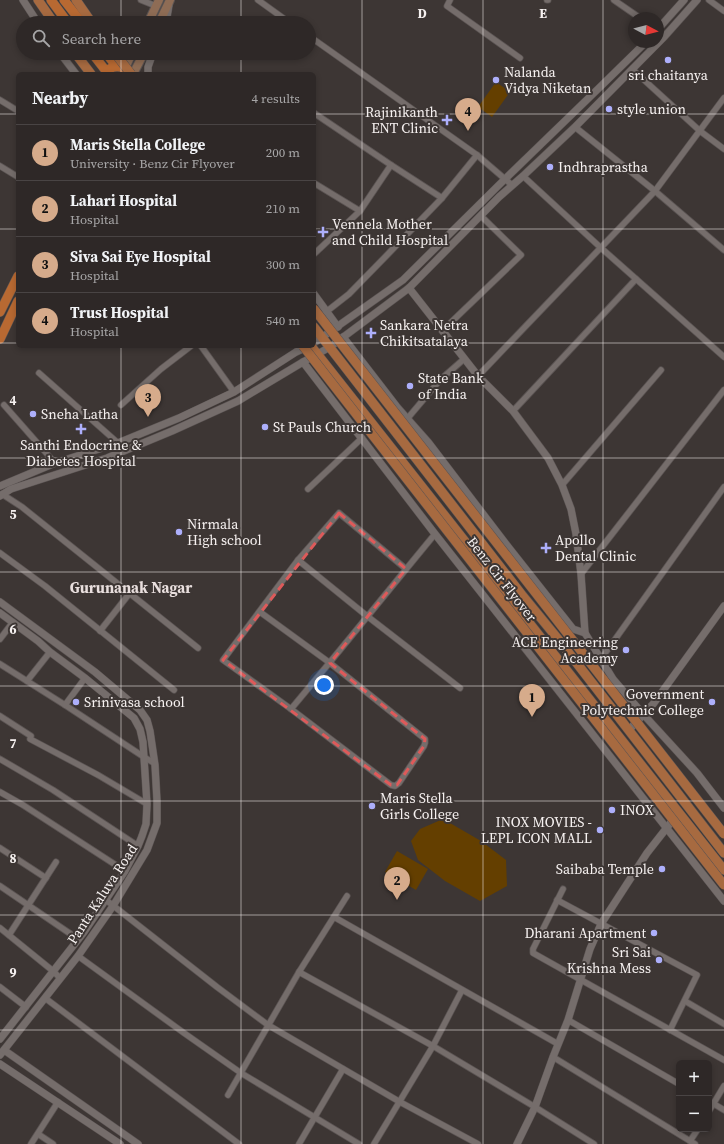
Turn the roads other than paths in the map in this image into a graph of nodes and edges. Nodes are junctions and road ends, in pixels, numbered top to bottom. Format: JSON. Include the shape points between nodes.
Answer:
{"nodes":[{"id":1,"x":23,"y":0,"type":"edge"},
{"id":2,"x":38,"y":0,"type":"edge"},
{"id":3,"x":51,"y":0,"type":"edge"},
{"id":4,"x":64,"y":0,"type":"edge"},
{"id":5,"x":77,"y":0,"type":"edge"},
{"id":6,"x":141,"y":0,"type":"edge"},
{"id":7,"x":258,"y":0,"type":"edge"},
{"id":8,"x":450,"y":0,"type":"edge"},
{"id":9,"x":614,"y":0,"type":"edge"},
{"id":10,"x":684,"y":0,"type":"edge"},
{"id":11,"x":697,"y":0,"type":"edge"},
{"id":12,"x":709,"y":0,"type":"edge"},
{"id":13,"x":170,"y":1,"type":"edge"},
{"id":14,"x":158,"y":3,"type":"edge"},
{"id":15,"x":724,"y":11,"type":"edge"},
{"id":16,"x":631,"y":12,"type":"edge"},
{"id":17,"x":33,"y":16,"type":"edge"},
{"id":18,"x":49,"y":16,"type":"edge"},
{"id":19,"x":63,"y":16,"type":"edge"},
{"id":20,"x":77,"y":16,"type":"edge"},
{"id":21,"x":87,"y":16,"type":"edge"},
{"id":22,"x":90,"y":16,"type":"edge"},
{"id":23,"x":152,"y":16,"type":"edge"},
{"id":24,"x":162,"y":16,"type":"edge"},
{"id":25,"x":167,"y":16,"type":"edge"},
{"id":26,"x":280,"y":16,"type":"edge"},
{"id":27,"x":664,"y":23,"type":"edge"},
{"id":28,"x":664,"y":37,"type":"edge"},
{"id":29,"x":316,"y":41,"type":"edge"},
{"id":30,"x":640,"y":48,"type":"edge"},
{"id":31,"x":653,"y":48,"type":"edge"},
{"id":32,"x":520,"y":58,"type":"dead end"},
{"id":33,"x":67,"y":60,"type":"edge"},
{"id":34,"x":80,"y":60,"type":"edge"},
{"id":35,"x":97,"y":60,"type":"edge"},
{"id":36,"x":114,"y":60,"type":"edge"},
{"id":37,"x":120,"y":60,"type":"edge"},
{"id":38,"x":130,"y":60,"type":"edge"},
{"id":39,"x":137,"y":60,"type":"edge"},
{"id":40,"x":150,"y":60,"type":"edge"},
{"id":41,"x":632,"y":69,"type":"junction"},
{"id":42,"x":127,"y":71,"type":"edge"},
{"id":43,"x":75,"y":72,"type":"edge"},
{"id":44,"x":89,"y":72,"type":"edge"},
{"id":45,"x":105,"y":72,"type":"edge"},
{"id":46,"x":107,"y":72,"type":"edge"},
{"id":47,"x":148,"y":72,"type":"edge"},
{"id":48,"x":724,"y":98,"type":"edge"},
{"id":49,"x":0,"y":100,"type":"edge"},
{"id":50,"x":16,"y":110,"type":"edge"},
{"id":51,"x":316,"y":114,"type":"edge"},
{"id":52,"x":575,"y":126,"type":"junction"},
{"id":53,"x":700,"y":131,"type":"junction"},
{"id":54,"x":724,"y":149,"type":"edge"},
{"id":55,"x":477,"y":155,"type":"junction"},
{"id":56,"x":391,"y":165,"type":"junction"},
{"id":57,"x":0,"y":166,"type":"edge"},
{"id":58,"x":16,"y":176,"type":"edge"},
{"id":59,"x":523,"y":176,"type":"junction"},
{"id":60,"x":504,"y":180,"type":"junction"},
{"id":61,"x":316,"y":184,"type":"edge"},
{"id":62,"x":512,"y":185,"type":"junction"},
{"id":63,"x":655,"y":191,"type":"junction"},
{"id":64,"x":442,"y":198,"type":"junction"},
{"id":65,"x":360,"y":211,"type":"junction"},
{"id":66,"x":481,"y":216,"type":"junction"},
{"id":67,"x":600,"y":247,"type":"junction"},
{"id":68,"x":724,"y":250,"type":"edge"},
{"id":69,"x":316,"y":252,"type":"edge"},
{"id":70,"x":636,"y":279,"type":"junction"},
{"id":71,"x":16,"y":280,"type":"edge"},
{"id":72,"x":409,"y":288,"type":"junction"},
{"id":73,"x":316,"y":297,"type":"edge"},
{"id":74,"x":16,"y":305,"type":"edge"},
{"id":75,"x":0,"y":312,"type":"edge"},
{"id":76,"x":316,"y":312,"type":"edge"},
{"id":77,"x":326,"y":312,"type":"junction"},
{"id":78,"x":338,"y":327,"type":"junction"},
{"id":79,"x":316,"y":330,"type":"edge"},
{"id":80,"x":442,"y":331,"type":"junction"},
{"id":81,"x":343,"y":337,"type":"junction"},
{"id":82,"x":322,"y":338,"type":"junction"},
{"id":83,"x":0,"y":339,"type":"edge"},
{"id":84,"x":316,"y":342,"type":"edge"},
{"id":85,"x":187,"y":348,"type":"edge"},
{"id":86,"x":203,"y":348,"type":"edge"},
{"id":87,"x":297,"y":348,"type":"edge"},
{"id":88,"x":312,"y":348,"type":"edge"},
{"id":89,"x":330,"y":348,"type":"junction"},
{"id":90,"x":317,"y":354,"type":"junction"},
{"id":91,"x":724,"y":357,"type":"edge"},
{"id":92,"x":464,"y":359,"type":"junction"},
{"id":93,"x":303,"y":362,"type":"junction"},
{"id":94,"x":661,"y":370,"type":"dead end"},
{"id":95,"x":39,"y":373,"type":"dead end"},
{"id":96,"x":478,"y":376,"type":"junction"},
{"id":97,"x":724,"y":390,"type":"edge"},
{"id":98,"x":234,"y":392,"type":"junction"},
{"id":99,"x":4,"y":405,"type":"dead end"},
{"id":100,"x":121,"y":405,"type":"dead end"},
{"id":101,"x":513,"y":411,"type":"junction"},
{"id":102,"x":407,"y":419,"type":"junction"},
{"id":103,"x":362,"y":438,"type":"junction"},
{"id":104,"x":118,"y":442,"type":"junction"},
{"id":105,"x":55,"y":464,"type":"junction"},
{"id":106,"x":562,"y":485,"type":"junction"},
{"id":107,"x":0,"y":486,"type":"edge"},
{"id":108,"x":724,"y":487,"type":"edge"},
{"id":109,"x":308,"y":489,"type":"dead end"},
{"id":110,"x":1,"y":495,"type":"edge"},
{"id":111,"x":435,"y":534,"type":"junction"},
{"id":112,"x":0,"y":553,"type":"edge"},
{"id":113,"x":298,"y":560,"type":"junction"},
{"id":114,"x":406,"y":569,"type":"junction"},
{"id":115,"x":581,"y":574,"type":"junction"},
{"id":116,"x":129,"y":594,"type":"junction"},
{"id":117,"x":0,"y":602,"type":"edge"},
{"id":118,"x":724,"y":606,"type":"edge"},
{"id":119,"x":260,"y":612,"type":"junction"},
{"id":120,"x":0,"y":613,"type":"edge"},
{"id":121,"x":367,"y":616,"type":"junction"},
{"id":122,"x":13,"y":622,"type":"junction"},
{"id":123,"x":100,"y":631,"type":"junction"},
{"id":124,"x":585,"y":633,"type":"junction"},
{"id":125,"x":0,"y":639,"type":"edge"},
{"id":126,"x":198,"y":648,"type":"dead end"},
{"id":127,"x":50,"y":652,"type":"junction"},
{"id":128,"x":601,"y":659,"type":"junction"},
{"id":129,"x":330,"y":663,"type":"junction"},
{"id":130,"x":0,"y":664,"type":"edge"},
{"id":131,"x":85,"y":678,"type":"junction"},
{"id":132,"x":28,"y":681,"type":"junction"},
{"id":133,"x":460,"y":688,"type":"dead end"},
{"id":134,"x":174,"y":690,"type":"dead end"},
{"id":135,"x":65,"y":705,"type":"junction"},
{"id":136,"x":291,"y":709,"type":"junction"},
{"id":137,"x":643,"y":714,"type":"junction"},
{"id":138,"x":0,"y":716,"type":"edge"},
{"id":139,"x":629,"y":730,"type":"junction"},
{"id":140,"x":144,"y":757,"type":"junction"},
{"id":141,"x":0,"y":759,"type":"edge"},
{"id":142,"x":154,"y":762,"type":"junction"},
{"id":143,"x":0,"y":792,"type":"edge"},
{"id":144,"x":147,"y":804,"type":"junction"},
{"id":145,"x":724,"y":808,"type":"edge"},
{"id":146,"x":678,"y":813,"type":"junction"},
{"id":147,"x":667,"y":828,"type":"junction"},
{"id":148,"x":724,"y":834,"type":"edge"},
{"id":149,"x":138,"y":846,"type":"junction"},
{"id":150,"x":0,"y":848,"type":"edge"},
{"id":151,"x":724,"y":853,"type":"edge"},
{"id":152,"x":56,"y":862,"type":"dead end"},
{"id":153,"x":724,"y":870,"type":"edge"},
{"id":154,"x":125,"y":871,"type":"junction"},
{"id":155,"x":46,"y":878,"type":"junction"},
{"id":156,"x":724,"y":885,"type":"edge"},
{"id":157,"x":0,"y":886,"type":"edge"},
{"id":158,"x":563,"y":889,"type":"dead end"},
{"id":159,"x":347,"y":896,"type":"dead end"},
{"id":160,"x":106,"y":900,"type":"junction"},
{"id":161,"x":557,"y":900,"type":"junction"},
{"id":162,"x":724,"y":901,"type":"edge"},
{"id":163,"x":28,"y":905,"type":"junction"},
{"id":164,"x":113,"y":906,"type":"junction"},
{"id":165,"x":334,"y":917,"type":"junction"},
{"id":166,"x":601,"y":924,"type":"junction"},
{"id":167,"x":0,"y":928,"type":"edge"},
{"id":168,"x":9,"y":935,"type":"junction"},
{"id":169,"x":78,"y":939,"type":"junction"},
{"id":170,"x":78,"y":956,"type":"junction"},
{"id":171,"x":53,"y":971,"type":"junction"},
{"id":172,"x":299,"y":972,"type":"junction"},
{"id":173,"x":60,"y":978,"type":"junction"},
{"id":174,"x":581,"y":981,"type":"junction"},
{"id":175,"x":0,"y":986,"type":"edge"},
{"id":176,"x":462,"y":990,"type":"junction"},
{"id":177,"x":45,"y":998,"type":"junction"},
{"id":178,"x":685,"y":1001,"type":"junction"},
{"id":179,"x":26,"y":1006,"type":"junction"},
{"id":180,"x":568,"y":1020,"type":"junction"},
{"id":181,"x":724,"y":1024,"type":"edge"},
{"id":182,"x":268,"y":1026,"type":"junction"},
{"id":183,"x":670,"y":1030,"type":"junction"},
{"id":184,"x":0,"y":1039,"type":"edge"},
{"id":185,"x":558,"y":1044,"type":"junction"},
{"id":186,"x":433,"y":1046,"type":"junction"},
{"id":187,"x":2,"y":1052,"type":"edge"},
{"id":188,"x":553,"y":1057,"type":"junction"},
{"id":189,"x":724,"y":1060,"type":"edge"},
{"id":190,"x":0,"y":1064,"type":"edge"},
{"id":191,"x":343,"y":1069,"type":"junction"},
{"id":192,"x":241,"y":1073,"type":"junction"},
{"id":193,"x":676,"y":1082,"type":"edge"},
{"id":194,"x":724,"y":1086,"type":"edge"},
{"id":195,"x":228,"y":1095,"type":"dead end"},
{"id":196,"x":712,"y":1101,"type":"edge"},
{"id":197,"x":58,"y":1102,"type":"junction"},
{"id":198,"x":400,"y":1102,"type":"junction"},
{"id":199,"x":712,"y":1103,"type":"edge"},
{"id":200,"x":535,"y":1107,"type":"junction"},
{"id":201,"x":724,"y":1110,"type":"edge"},
{"id":202,"x":315,"y":1117,"type":"junction"},
{"id":203,"x":697,"y":1132,"type":"edge"},
{"id":204,"x":38,"y":1134,"type":"junction"},
{"id":205,"x":693,"y":1142,"type":"edge"},
{"id":206,"x":31,"y":1144,"type":"edge"},
{"id":207,"x":53,"y":1144,"type":"edge"},
{"id":208,"x":120,"y":1144,"type":"edge"},
{"id":209,"x":138,"y":1144,"type":"edge"},
{"id":210,"x":239,"y":1144,"type":"edge"},
{"id":211,"x":299,"y":1144,"type":"edge"},
{"id":212,"x":359,"y":1144,"type":"edge"},
{"id":213,"x":374,"y":1144,"type":"edge"},
{"id":214,"x":478,"y":1144,"type":"edge"},
{"id":215,"x":517,"y":1144,"type":"edge"},
{"id":216,"x":594,"y":1144,"type":"edge"}],
"edges":[{"from":1,"to":17,"type":"street"},
{"from":2,"to":18,"type":"main road"},
{"from":3,"to":19,"type":"highway"},
{"from":4,"to":20,"type":"highway"},
{"from":5,"to":21,"type":"main road"},
{"from":5,"to":22,"type":"street"},
{"from":6,"to":14,"type":"street"},
{"from":7,"to":26,"type":"street"},
{"from":8,"to":32,"type":"street","via":[[447,6]]},
{"from":9,"to":16,"type":"street"},
{"from":10,"to":27,"type":"street"},
{"from":11,"to":28,"type":"street"},
{"from":12,"to":15,"type":"street"},
{"from":13,"to":24,"type":"main road"},
{"from":13,"to":25,"type":"street"},
{"from":14,"to":23,"type":"main road"},
{"from":29,"to":55,"type":"street"},
{"from":30,"to":60,"type":"street"},
{"from":31,"to":41,"type":"street"},
{"from":33,"to":43,"type":"street"},
{"from":34,"to":44,"type":"main road"},
{"from":35,"to":45,"type":"highway"},
{"from":36,"to":42,"type":"highway"},
{"from":37,"to":42,"type":"main road","bridge":true},
{"from":38,"to":42,"type":"main road"},
{"from":39,"to":42,"type":"main road"},
{"from":40,"to":47,"type":"street"},
{"from":41,"to":52,"type":"street"},
{"from":41,"to":53,"type":"street"},
{"from":42,"to":46,"type":"highway","via":[[111,68]]},
{"from":48,"to":53,"type":"street"},
{"from":49,"to":50,"type":"street"},
{"from":51,"to":56,"type":"street"},
{"from":52,"to":59,"type":"street"},
{"from":52,"to":63,"type":"street"},
{"from":53,"to":54,"type":"street"},
{"from":53,"to":63,"type":"street"},
{"from":55,"to":60,"type":"street"},
{"from":55,"to":64,"type":"street"},
{"from":56,"to":64,"type":"street"},
{"from":56,"to":65,"type":"street"},
{"from":57,"to":58,"type":"street"},
{"from":59,"to":62,"type":"street"},
{"from":59,"to":67,"type":"street"},
{"from":60,"to":62,"type":"street"},
{"from":60,"to":78,"type":"street","via":[[403,280]]},
{"from":61,"to":65,"type":"street"},
{"from":62,"to":66,"type":"street"},
{"from":63,"to":67,"type":"street"},
{"from":63,"to":68,"type":"street"},
{"from":64,"to":77,"type":"street","via":[[349,294]]},
{"from":65,"to":69,"type":"street"},
{"from":66,"to":72,"type":"street"},
{"from":66,"to":80,"type":"street","via":[[521,256]]},
{"from":67,"to":70,"type":"street"},
{"from":67,"to":96,"type":"street"},
{"from":70,"to":91,"type":"street"},
{"from":70,"to":101,"type":"street"},
{"from":71,"to":75,"type":"highway"},
{"from":72,"to":80,"type":"street"},
{"from":72,"to":81,"type":"street"},
{"from":73,"to":77,"type":"street"},
{"from":74,"to":83,"type":"highway"},
{"from":76,"to":148,"type":"main road","name":"Benz Cir Flyover","bridge":true},
{"from":77,"to":78,"type":"street"},
{"from":78,"to":82,"type":"street"},
{"from":79,"to":82,"type":"main road"},
{"from":80,"to":92,"type":"street"},
{"from":81,"to":89,"type":"street"},
{"from":81,"to":102,"type":"street"},
{"from":82,"to":84,"type":"street"},
{"from":82,"to":89,"type":"main road"},
{"from":85,"to":100,"type":"street"},
{"from":86,"to":98,"type":"street"},
{"from":87,"to":98,"type":"street"},
{"from":87,"to":156,"type":"main road","name":"Benz Cir Flyover","bridge":true},
{"from":88,"to":90,"type":"main road"},
{"from":89,"to":90,"type":"street"},
{"from":89,"to":139,"type":"main road"},
{"from":90,"to":93,"type":"street"},
{"from":90,"to":146,"type":"main road"},
{"from":92,"to":96,"type":"street"},
{"from":92,"to":102,"type":"street","via":[[440,380]]},
{"from":93,"to":103,"type":"street"},
{"from":93,"to":110,"type":"street","via":[[238,401],[172,431],[107,458],[11,489]]},
{"from":94,"to":106,"type":"street"},
{"from":95,"to":104,"type":"street"},
{"from":96,"to":101,"type":"street"},
{"from":97,"to":115,"type":"street"},
{"from":98,"to":104,"type":"street","via":[[179,418]]},
{"from":99,"to":105,"type":"street"},
{"from":101,"to":106,"type":"street","via":[[548,458]]},
{"from":102,"to":124,"type":"street","via":[[428,442],[573,629]]},
{"from":103,"to":109,"type":"street"},
{"from":103,"to":111,"type":"street"},
{"from":104,"to":105,"type":"street"},
{"from":105,"to":107,"type":"street"},
{"from":106,"to":115,"type":"street","via":[[576,534]]},
{"from":108,"to":128,"type":"street"},
{"from":110,"to":116,"type":"street","via":[[22,507]]},
{"from":111,"to":114,"type":"street"},
{"from":111,"to":147,"type":"street"},
{"from":112,"to":123,"type":"street"},
{"from":113,"to":114,"type":"street","via":[[339,513]]},
{"from":113,"to":119,"type":"street"},
{"from":113,"to":121,"type":"street"},
{"from":114,"to":121,"type":"street"},
{"from":115,"to":124,"type":"street"},
{"from":116,"to":123,"type":"street"},
{"from":116,"to":126,"type":"street"},
{"from":117,"to":142,"type":"street","name":"Panta Kaluva Road","via":[[95,672],[140,710],[147,720],[150,731]]},
{"from":118,"to":137,"type":"street","via":[[654,703]]},
{"from":119,"to":129,"type":"street"},
{"from":119,"to":136,"type":"street","via":[[223,660]]},
{"from":120,"to":122,"type":"street","name":"Panta Kaluva Road"},
{"from":121,"to":129,"type":"street"},
{"from":121,"to":133,"type":"street"},
{"from":122,"to":125,"type":"street"},
{"from":122,"to":127,"type":"street","name":"Panta Kaluva Road"},
{"from":123,"to":134,"type":"street"},
{"from":124,"to":128,"type":"street"},
{"from":127,"to":131,"type":"street","name":"Panta Kaluva Road"},
{"from":127,"to":132,"type":"street"},
{"from":128,"to":137,"type":"street","via":[[613,679]]},
{"from":129,"to":136,"type":"street"},
{"from":129,"to":136,"type":"street","via":[[425,739],[424,746],[398,783],[395,786],[391,785]]},
{"from":130,"to":132,"type":"street"},
{"from":131,"to":135,"type":"street"},
{"from":131,"to":140,"type":"street","name":"Panta Kaluva Road","via":[[134,718],[140,729]]},
{"from":132,"to":135,"type":"street"},
{"from":135,"to":140,"type":"street"},
{"from":137,"to":139,"type":"street"},
{"from":137,"to":145,"type":"street","via":[[697,773]]},
{"from":138,"to":144,"type":"street","via":[[31,736],[30,739]]},
{"from":139,"to":151,"type":"main road"},
{"from":140,"to":142,"type":"street"},
{"from":140,"to":144,"type":"street","name":"Panta Kaluva Road"},
{"from":141,"to":149,"type":"street","via":[[53,790]]},
{"from":142,"to":164,"type":"street","name":"Panta Kaluva Road","via":[[156,823],[147,850]]},
{"from":143,"to":154,"type":"street"},
{"from":144,"to":149,"type":"street","name":"Panta Kaluva Road","via":[[146,824]]},
{"from":146,"to":147,"type":"street"},
{"from":146,"to":153,"type":"main road"},
{"from":147,"to":162,"type":"street"},
{"from":147,"to":166,"type":"street","via":[[647,853]]},
{"from":149,"to":154,"type":"street","name":"Panta Kaluva Road"},
{"from":150,"to":155,"type":"street"},
{"from":152,"to":155,"type":"street"},
{"from":154,"to":160,"type":"street","name":"Panta Kaluva Road"},
{"from":155,"to":163,"type":"street"},
{"from":157,"to":163,"type":"street"},
{"from":158,"to":161,"type":"street"},
{"from":159,"to":165,"type":"street"},
{"from":160,"to":164,"type":"street"},
{"from":160,"to":169,"type":"street","name":"Panta Kaluva Road"},
{"from":161,"to":166,"type":"street"},
{"from":161,"to":174,"type":"street","via":[[533,953]]},
{"from":163,"to":168,"type":"street"},
{"from":163,"to":169,"type":"street"},
{"from":164,"to":170,"type":"street","name":"Panta Kaluva Road"},
{"from":164,"to":182,"type":"street"},
{"from":165,"to":172,"type":"street"},
{"from":165,"to":176,"type":"street"},
{"from":166,"to":174,"type":"street","via":[[590,949]]},
{"from":166,"to":178,"type":"street","via":[[697,975]]},
{"from":167,"to":168,"type":"street"},
{"from":168,"to":171,"type":"street"},
{"from":169,"to":171,"type":"street","name":"Panta Kaluva Road"},
{"from":170,"to":173,"type":"street","name":"Panta Kaluva Road"},
{"from":170,"to":192,"type":"street"},
{"from":171,"to":173,"type":"street"},
{"from":171,"to":179,"type":"street","name":"Panta Kaluva Road"},
{"from":172,"to":182,"type":"street"},
{"from":172,"to":186,"type":"street"},
{"from":173,"to":177,"type":"street","name":"Panta Kaluva Road"},
{"from":174,"to":180,"type":"street"},
{"from":174,"to":183,"type":"street"},
{"from":175,"to":179,"type":"street"},
{"from":176,"to":185,"type":"street"},
{"from":176,"to":186,"type":"street"},
{"from":177,"to":187,"type":"street","name":"Panta Kaluva Road"},
{"from":177,"to":210,"type":"street"},
{"from":178,"to":181,"type":"street"},
{"from":178,"to":183,"type":"street"},
{"from":179,"to":184,"type":"street","name":"Panta Kaluva Road"},
{"from":180,"to":185,"type":"street"},
{"from":180,"to":193,"type":"street"},
{"from":182,"to":191,"type":"street"},
{"from":182,"to":192,"type":"street"},
{"from":183,"to":189,"type":"street"},
{"from":185,"to":188,"type":"street"},
{"from":186,"to":198,"type":"street"},
{"from":186,"to":200,"type":"street"},
{"from":187,"to":209,"type":"street"},
{"from":188,"to":200,"type":"street"},
{"from":188,"to":205,"type":"street"},
{"from":190,"to":197,"type":"street"},
{"from":191,"to":198,"type":"street"},
{"from":191,"to":202,"type":"street"},
{"from":192,"to":195,"type":"street"},
{"from":192,"to":202,"type":"street"},
{"from":194,"to":196,"type":"street"},
{"from":197,"to":204,"type":"street"},
{"from":197,"to":208,"type":"street"},
{"from":198,"to":213,"type":"street"},
{"from":198,"to":214,"type":"street"},
{"from":199,"to":201,"type":"street"},
{"from":200,"to":215,"type":"street"},
{"from":200,"to":216,"type":"street"},
{"from":202,"to":211,"type":"street"},
{"from":202,"to":212,"type":"street"},
{"from":203,"to":205,"type":"street"},
{"from":204,"to":206,"type":"street"},
{"from":204,"to":207,"type":"street"}]}
